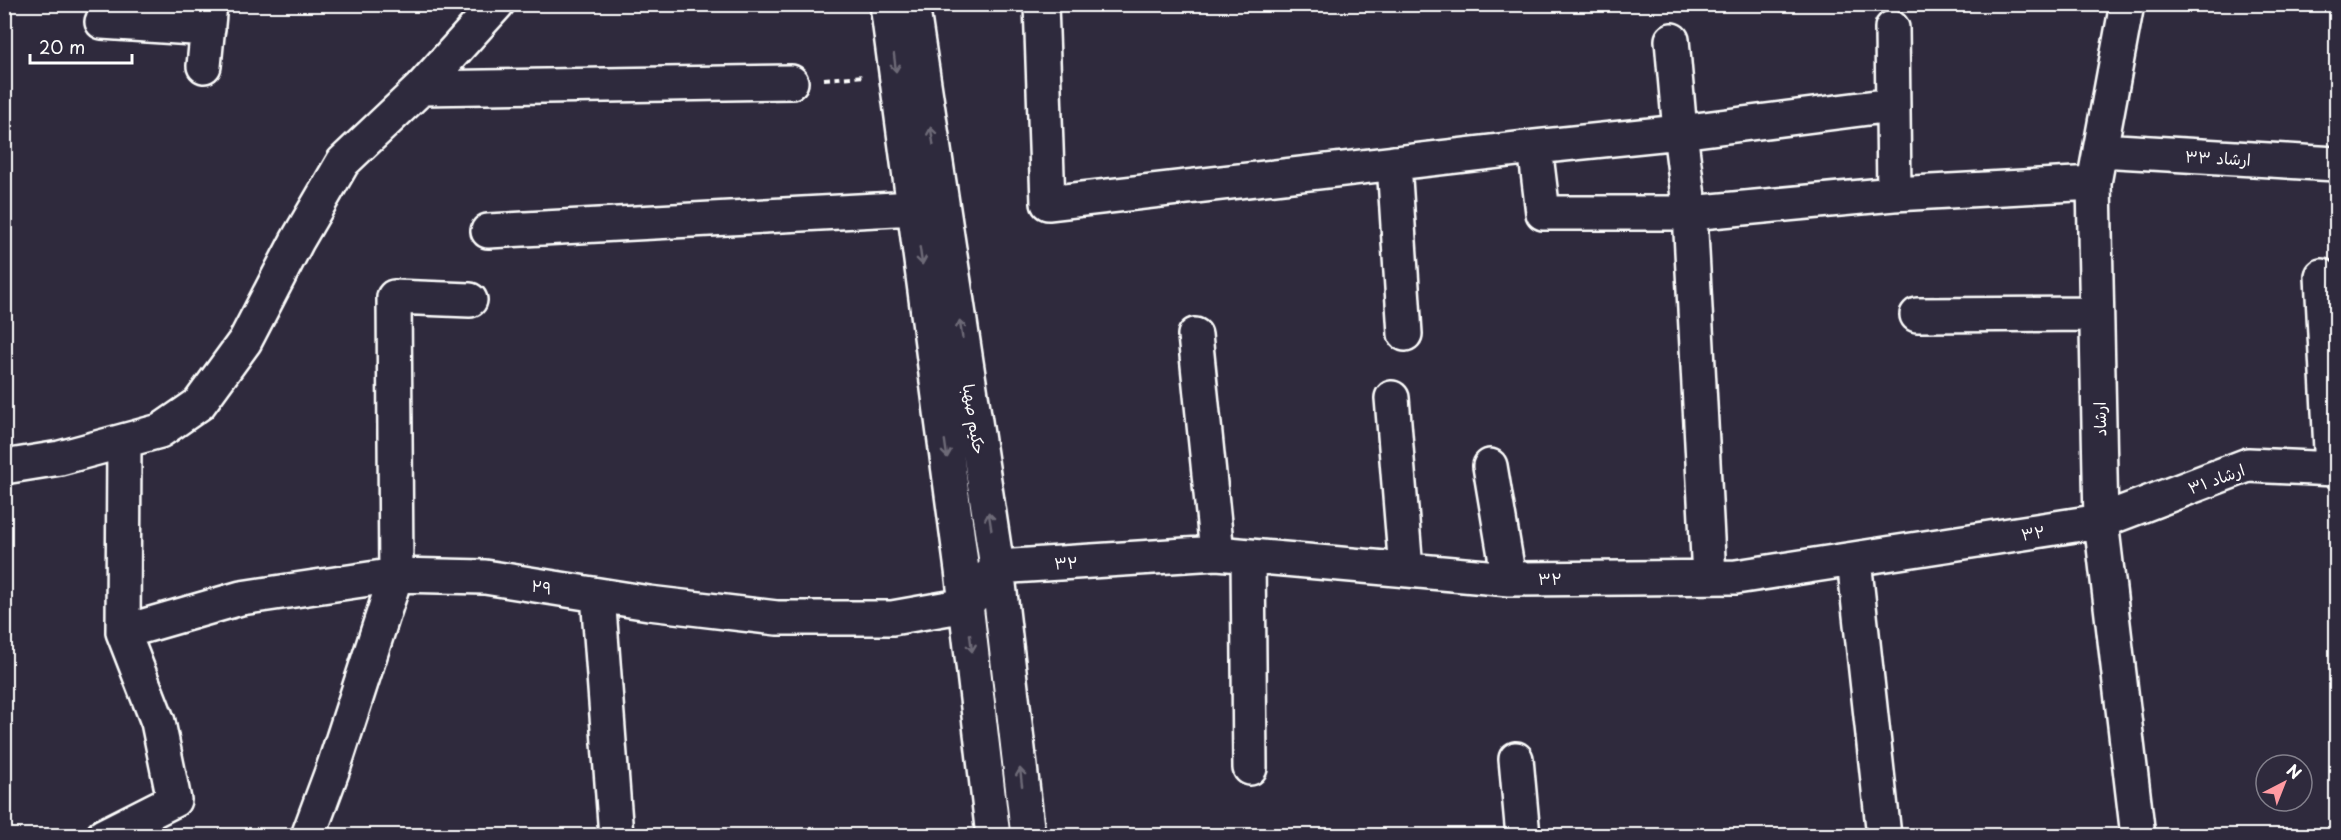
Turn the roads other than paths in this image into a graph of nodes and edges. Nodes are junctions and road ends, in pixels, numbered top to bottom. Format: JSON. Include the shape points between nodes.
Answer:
{"nodes":[{"id":1,"x":497,"y":4,"type":"edge"},
{"id":2,"x":887,"y":4,"type":"edge"},
{"id":3,"x":912,"y":4,"type":"edge"},
{"id":4,"x":1041,"y":4,"type":"edge"},
{"id":5,"x":2127,"y":4,"type":"edge"},
{"id":6,"x":209,"y":17,"type":"edge"},
{"id":7,"x":102,"y":22,"type":"dead end"},
{"id":8,"x":1892,"y":28,"type":"dead end"},
{"id":9,"x":1672,"y":40,"type":"dead end"},
{"id":10,"x":204,"y":66,"type":"dead end"},
{"id":11,"x":791,"y":82,"type":"road end"},
{"id":12,"x":421,"y":87,"type":"junction"},
{"id":13,"x":1892,"y":105,"type":"junction"},
{"id":14,"x":1680,"y":132,"type":"junction"},
{"id":15,"x":1535,"y":147,"type":"junction"},
{"id":16,"x":2100,"y":150,"type":"junction"},
{"id":17,"x":1394,"y":163,"type":"junction"},
{"id":18,"x":2337,"y":164,"type":"edge"},
{"id":19,"x":2094,"y":183,"type":"junction"},
{"id":20,"x":1894,"y":194,"type":"junction"},
{"id":21,"x":914,"y":208,"type":"junction"},
{"id":22,"x":1690,"y":213,"type":"junction"},
{"id":23,"x":488,"y":231,"type":"dead end"},
{"id":24,"x":2322,"y":276,"type":"dead end"},
{"id":25,"x":470,"y":300,"type":"dead end"},
{"id":26,"x":2096,"y":314,"type":"junction"},
{"id":27,"x":1917,"y":315,"type":"dead end"},
{"id":28,"x":1405,"y":334,"type":"dead end"},
{"id":29,"x":1195,"y":335,"type":"dead end"},
{"id":30,"x":1392,"y":398,"type":"dead end"},
{"id":31,"x":124,"y":441,"type":"junction"},
{"id":32,"x":1490,"y":466,"type":"dead end"},
{"id":33,"x":4,"y":467,"type":"edge"},
{"id":34,"x":2334,"y":469,"type":"edge"},
{"id":35,"x":2101,"y":521,"type":"junction"},
{"id":36,"x":1233,"y":555,"type":"junction"},
{"id":37,"x":1854,"y":560,"type":"junction"},
{"id":38,"x":997,"y":567,"type":"junction"},
{"id":39,"x":1406,"y":570,"type":"junction"},
{"id":40,"x":396,"y":575,"type":"junction"},
{"id":41,"x":1709,"y":577,"type":"junction"},
{"id":42,"x":1509,"y":579,"type":"junction"},
{"id":43,"x":598,"y":595,"type":"junction"},
{"id":44,"x":966,"y":605,"type":"junction"},
{"id":45,"x":123,"y":632,"type":"junction"},
{"id":46,"x":1516,"y":759,"type":"dead end"},
{"id":47,"x":1250,"y":768,"type":"dead end"},
{"id":48,"x":103,"y":836,"type":"edge"},
{"id":49,"x":308,"y":836,"type":"edge"},
{"id":50,"x":616,"y":836,"type":"edge"},
{"id":51,"x":993,"y":836,"type":"edge"},
{"id":52,"x":1028,"y":836,"type":"edge"},
{"id":53,"x":1523,"y":836,"type":"edge"},
{"id":54,"x":1884,"y":836,"type":"edge"},
{"id":55,"x":2138,"y":836,"type":"edge"}],
"edges":[{"from":1,"to":12,"type":"street"},
{"from":2,"to":21,"type":"street","name":"حکیم صهبا","one_way":true},
{"from":38,"to":3,"type":"street","name":"حکیم صهبا","one_way":true},
{"from":4,"to":17,"type":"street","via":[[1048,203]]},
{"from":5,"to":16,"type":"street","name":"ارشاد"},
{"from":6,"to":7,"type":"street"},
{"from":6,"to":10,"type":"street"},
{"from":8,"to":13,"type":"street"},
{"from":9,"to":14,"type":"street"},
{"from":11,"to":12,"type":"street"},
{"from":12,"to":31,"type":"street","via":[[343,162],[245,341],[199,404],[160,431]]},
{"from":13,"to":14,"type":"street"},
{"from":13,"to":20,"type":"street"},
{"from":14,"to":15,"type":"street"},
{"from":14,"to":22,"type":"street"},
{"from":15,"to":17,"type":"street"},
{"from":15,"to":22,"type":"street","via":[[1543,213]]},
{"from":16,"to":18,"type":"street","name":"ارشاد ۳۳"},
{"from":16,"to":19,"type":"street","name":"ارشاد"},
{"from":17,"to":28,"type":"street"},
{"from":19,"to":20,"type":"street"},
{"from":19,"to":26,"type":"street","name":"ارشاد"},
{"from":20,"to":22,"type":"street"},
{"from":21,"to":23,"type":"street"},
{"from":21,"to":44,"type":"street","name":"حکیم صهبا","one_way":true},
{"from":22,"to":41,"type":"street"},
{"from":24,"to":34,"type":"street"},
{"from":25,"to":40,"type":"street","via":[[394,297]]},
{"from":26,"to":27,"type":"street"},
{"from":26,"to":35,"type":"street","name":"ارشاد"},
{"from":29,"to":36,"type":"street"},
{"from":30,"to":39,"type":"street"},
{"from":31,"to":33,"type":"street","via":[[60,458]]},
{"from":31,"to":45,"type":"street"},
{"from":32,"to":42,"type":"street"},
{"from":34,"to":35,"type":"street","name":"ارشاد ۳۱","via":[[2248,465]]},
{"from":35,"to":37,"type":"street","name":"۳۲"},
{"from":35,"to":55,"type":"street","name":"ارشاد"},
{"from":36,"to":38,"type":"street","name":"۳۲"},
{"from":36,"to":39,"type":"street","name":"۳۲"},
{"from":36,"to":47,"type":"street"},
{"from":37,"to":41,"type":"street","name":"۳۲","via":[[1736,577]]},
{"from":37,"to":54,"type":"street"},
{"from":38,"to":44,"type":"street"},
{"from":52,"to":38,"type":"street","name":"حکیم صهبا","one_way":true},
{"from":39,"to":42,"type":"street","name":"۳۲"},
{"from":40,"to":43,"type":"street","name":"۲۹","via":[[485,577]]},
{"from":40,"to":45,"type":"street","name":"۲۹","via":[[240,598]]},
{"from":40,"to":49,"type":"street"},
{"from":41,"to":42,"type":"street","name":"۳۲"},
{"from":43,"to":44,"type":"street","name":"۲۹","via":[[777,618],[892,618]]},
{"from":43,"to":50,"type":"street"},
{"from":44,"to":51,"type":"street","name":"حکیم صهبا","one_way":true},
{"from":45,"to":48,"type":"street","via":[[158,722],[174,800]]},
{"from":46,"to":53,"type":"street"}]}
